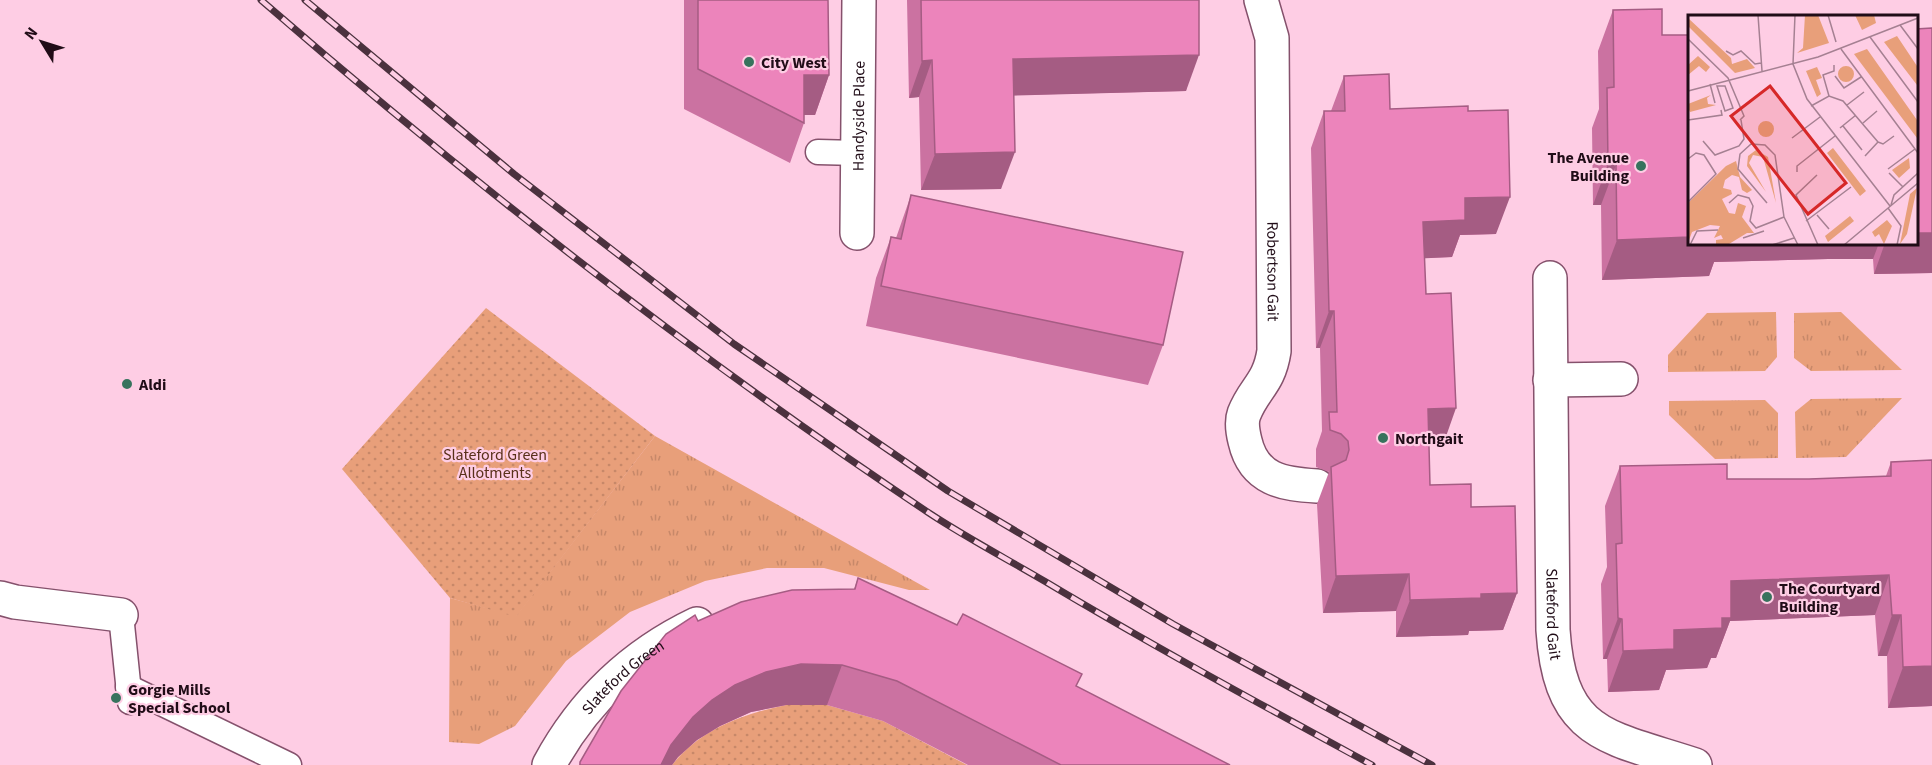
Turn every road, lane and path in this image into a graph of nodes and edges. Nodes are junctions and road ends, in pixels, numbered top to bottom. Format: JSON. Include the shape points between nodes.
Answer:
{"nodes":[{"id":1,"x":859,"y":0,"type":"edge"},
{"id":2,"x":1268,"y":0,"type":"edge"},
{"id":3,"x":818,"y":152,"type":"dead end"},
{"id":4,"x":858,"y":153,"type":"junction"},
{"id":5,"x":857,"y":233,"type":"dead end"},
{"id":6,"x":1550,"y":278,"type":"dead end"},
{"id":7,"x":1621,"y":379,"type":"dead end"},
{"id":8,"x":1550,"y":380,"type":"junction"},
{"id":9,"x":1317,"y":486,"type":"dead end"},
{"id":10,"x":0,"y":598,"type":"edge"},
{"id":11,"x":121,"y":615,"type":"joint"},
{"id":12,"x":720,"y":615,"type":"edge"},
{"id":13,"x":289,"y":765,"type":"edge"},
{"id":14,"x":549,"y":765,"type":"edge"},
{"id":15,"x":1695,"y":765,"type":"edge"}],
"edges":[{"from":1,"to":4,"type":"street","name":"Handyside Place"},
{"from":2,"to":9,"type":"street","name":"Robertson Gait","via":[[1272,38],[1274,351],[1271,372],[1244,414],[1242,432],[1247,451],[1270,478],[1288,485]]},
{"from":3,"to":4,"type":"lane"},
{"from":4,"to":5,"type":"street","name":"Handyside Place"},
{"from":6,"to":8,"type":"street","name":"Slateford Gait"},
{"from":7,"to":8,"type":"street"},
{"from":8,"to":15,"type":"street","name":"Slateford Gait","via":[[1552,630],[1561,685],[1576,713],[1590,725],[1611,737]]},
{"from":10,"to":11,"type":"street"},
{"from":11,"to":13,"type":"lane","via":[[129,696]]},
{"from":12,"to":14,"type":"street","name":"Slateford Green","via":[[674,635],[623,670],[580,715]]}]}
